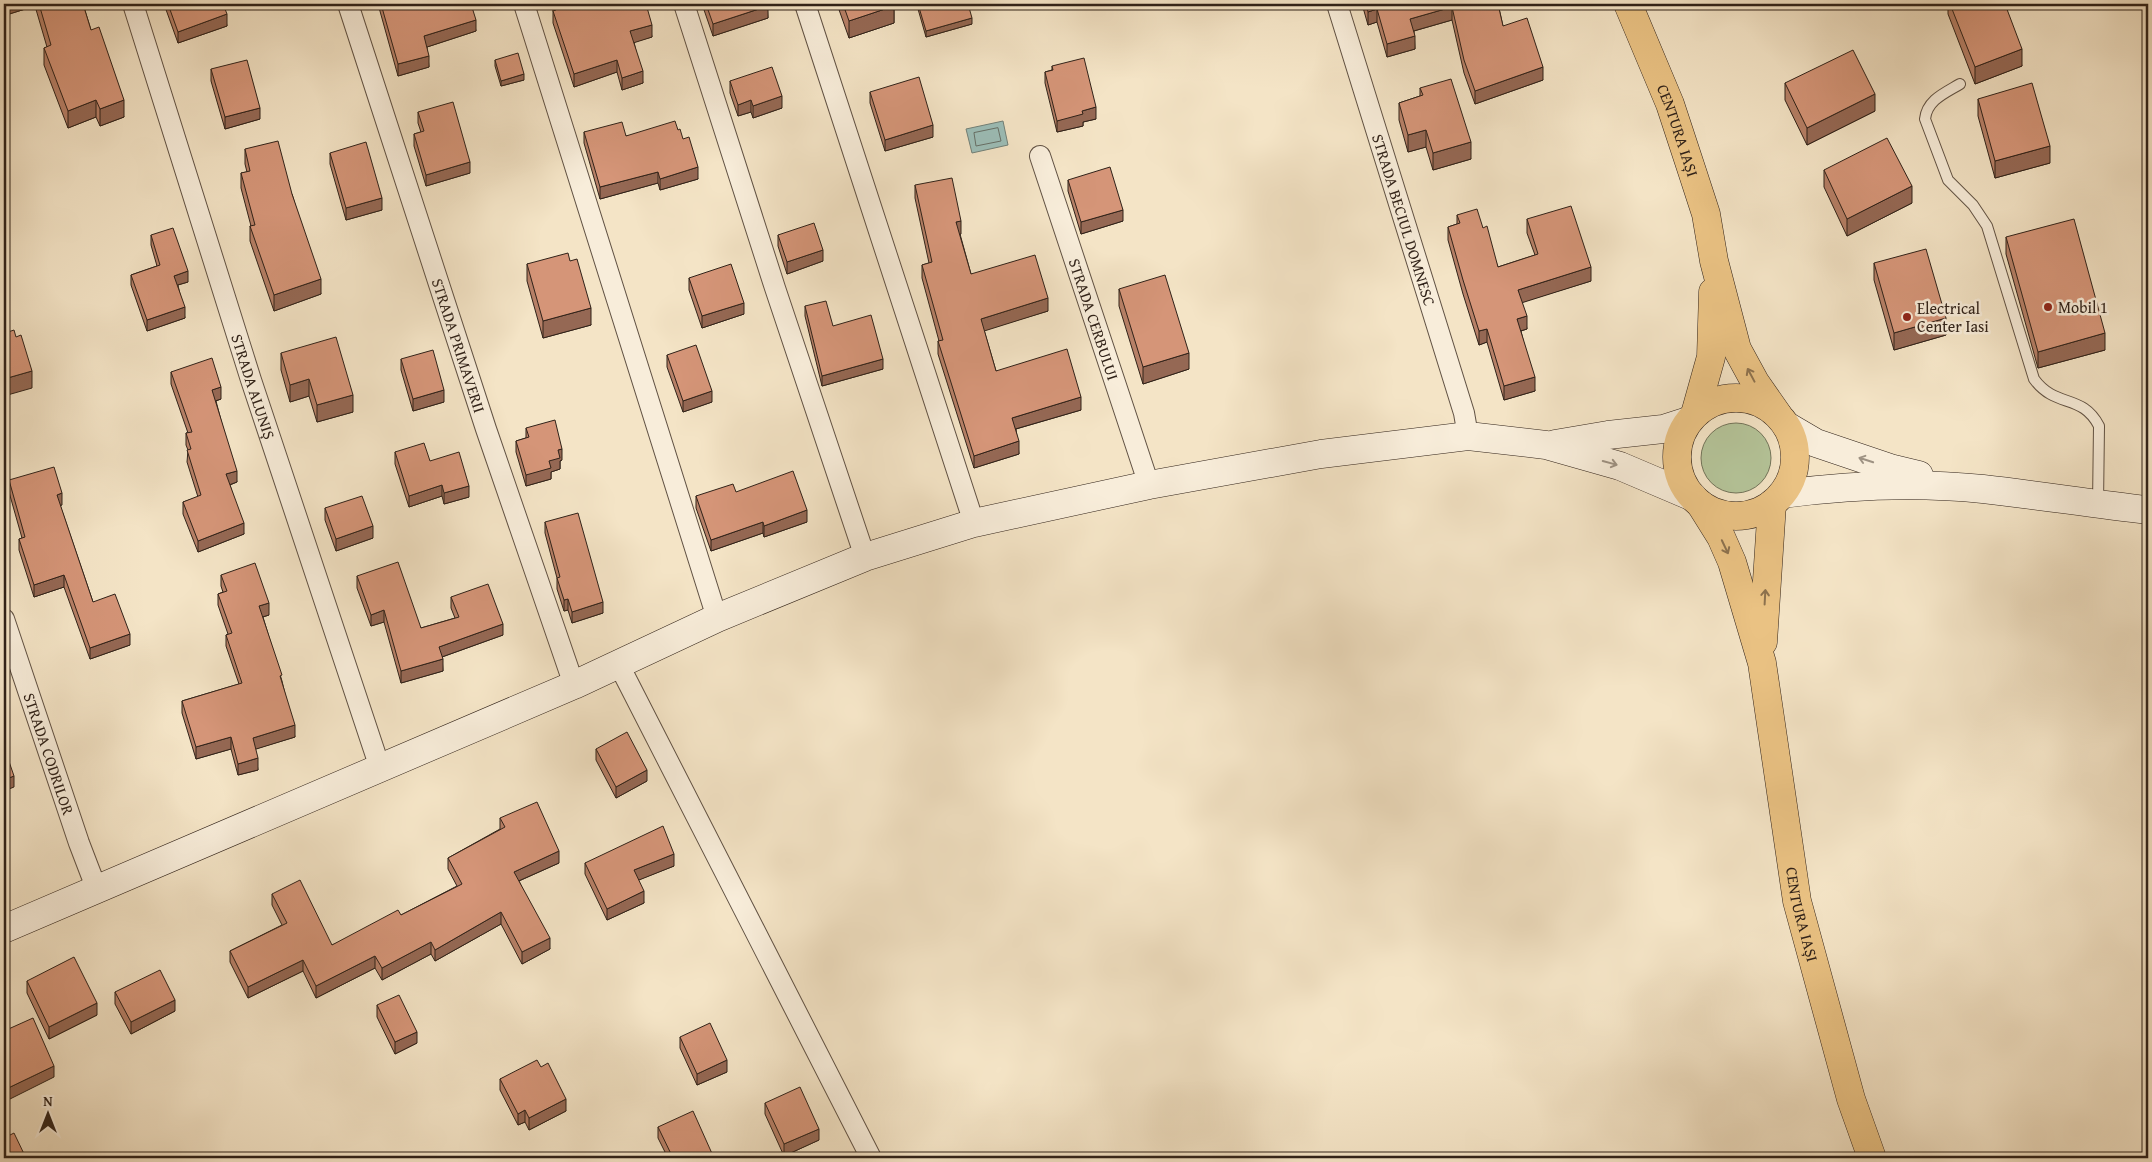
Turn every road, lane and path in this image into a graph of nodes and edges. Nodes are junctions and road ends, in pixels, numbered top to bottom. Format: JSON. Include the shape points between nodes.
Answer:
{"nodes":[{"id":1,"x":133,"y":4,"type":"edge"},
{"id":2,"x":348,"y":4,"type":"edge"},
{"id":3,"x":524,"y":4,"type":"edge"},
{"id":4,"x":684,"y":4,"type":"edge"},
{"id":5,"x":806,"y":4,"type":"edge"},
{"id":6,"x":1337,"y":4,"type":"edge"},
{"id":7,"x":1628,"y":4,"type":"edge"},
{"id":8,"x":1960,"y":84,"type":"dead end"},
{"id":9,"x":1040,"y":156,"type":"dead end"},
{"id":10,"x":1714,"y":261,"type":"junction"},
{"id":11,"x":1692,"y":417,"type":"junction"},
{"id":12,"x":1782,"y":420,"type":"junction"},
{"id":13,"x":1468,"y":436,"type":"junction"},
{"id":14,"x":1546,"y":445,"type":"junction"},
{"id":15,"x":1149,"y":484,"type":"junction"},
{"id":16,"x":1982,"y":489,"type":"junction"},
{"id":17,"x":1777,"y":499,"type":"junction"},
{"id":18,"x":1697,"y":501,"type":"junction"},
{"id":19,"x":2098,"y":504,"type":"junction"},
{"id":20,"x":2148,"y":510,"type":"edge"},
{"id":21,"x":974,"y":523,"type":"junction"},
{"id":22,"x":866,"y":557,"type":"junction"},
{"id":23,"x":717,"y":618,"type":"junction"},
{"id":24,"x":4,"y":619,"type":"edge"},
{"id":25,"x":1762,"y":663,"type":"junction"},
{"id":26,"x":619,"y":665,"type":"junction"},
{"id":27,"x":574,"y":685,"type":"junction"},
{"id":28,"x":380,"y":768,"type":"junction"},
{"id":29,"x":97,"y":890,"type":"junction"},
{"id":30,"x":4,"y":929,"type":"edge"},
{"id":31,"x":871,"y":1158,"type":"edge"},
{"id":32,"x":1872,"y":1158,"type":"edge"}],
"edges":[{"from":1,"to":28,"type":"street","name":"STRADA ALUNIȘ","via":[[251,380]]},
{"from":2,"to":27,"type":"street","name":"STRADA PRIMAVERII","via":[[489,438]]},
{"from":3,"to":23,"type":"street"},
{"from":4,"to":22,"type":"street"},
{"from":5,"to":21,"type":"street"},
{"from":6,"to":13,"type":"street","name":"STRADA BECIUL DOMNESC","via":[[1461,404]]},
{"from":7,"to":10,"type":"main road","name":"CENTURA IAȘI","via":[[1670,104],[1706,214]]},
{"from":8,"to":19,"type":"lane","via":[[1933,101],[1925,119],[1948,180],[1973,205],[1987,226],[2034,379],[2042,390],[2055,398],[2082,405],[2099,426]]},
{"from":9,"to":15,"type":"street","name":"STRADA CERBULUI"},
{"from":10,"to":11,"type":"main road","name":"CENTURA IAȘI","via":[[1711,357]]},
{"from":12,"to":10,"type":"main road","name":"CENTURA IAȘI","one_way":true,"via":[[1737,349]]},
{"from":11,"to":12,"type":"main road","via":[[1710,403],[1746,398],[1764,404]]},
{"from":11,"to":14,"type":"main road","via":[[1664,430]]},
{"from":11,"to":18,"type":"main road","via":[[1679,440],[1677,460],[1682,480]]},
{"from":16,"to":12,"type":"main road","one_way":true,"via":[[1890,468],[1816,443]]},
{"from":12,"to":17,"type":"main road","via":[[1793,438],[1796,452],[1790,482]]},
{"from":13,"to":14,"type":"main road"},
{"from":13,"to":15,"type":"main road","via":[[1321,454]]},
{"from":14,"to":18,"type":"main road","one_way":true,"via":[[1620,466]]},
{"from":15,"to":21,"type":"main road"},
{"from":16,"to":17,"type":"main road","via":[[1879,485],[1827,488]]},
{"from":16,"to":19,"type":"main road"},
{"from":17,"to":18,"type":"main road","via":[[1755,513],[1736,516],[1718,513]]},
{"from":25,"to":17,"type":"main road","name":"CENTURA IAȘI","one_way":true},
{"from":18,"to":25,"type":"main road","name":"CENTURA IAȘI","one_way":true,"via":[[1732,562]]},
{"from":19,"to":20,"type":"main road"},
{"from":21,"to":22,"type":"main road"},
{"from":22,"to":23,"type":"main road"},
{"from":23,"to":26,"type":"main road"},
{"from":24,"to":29,"type":"street","name":"STRADA CODRILOR"},
{"from":25,"to":32,"type":"main road","name":"CENTURA IAȘI","via":[[1797,901],[1851,1099]]},
{"from":26,"to":27,"type":"main road"},
{"from":26,"to":31,"type":"street"},
{"from":27,"to":28,"type":"main road"},
{"from":28,"to":29,"type":"main road"},
{"from":29,"to":30,"type":"main road"}]}
